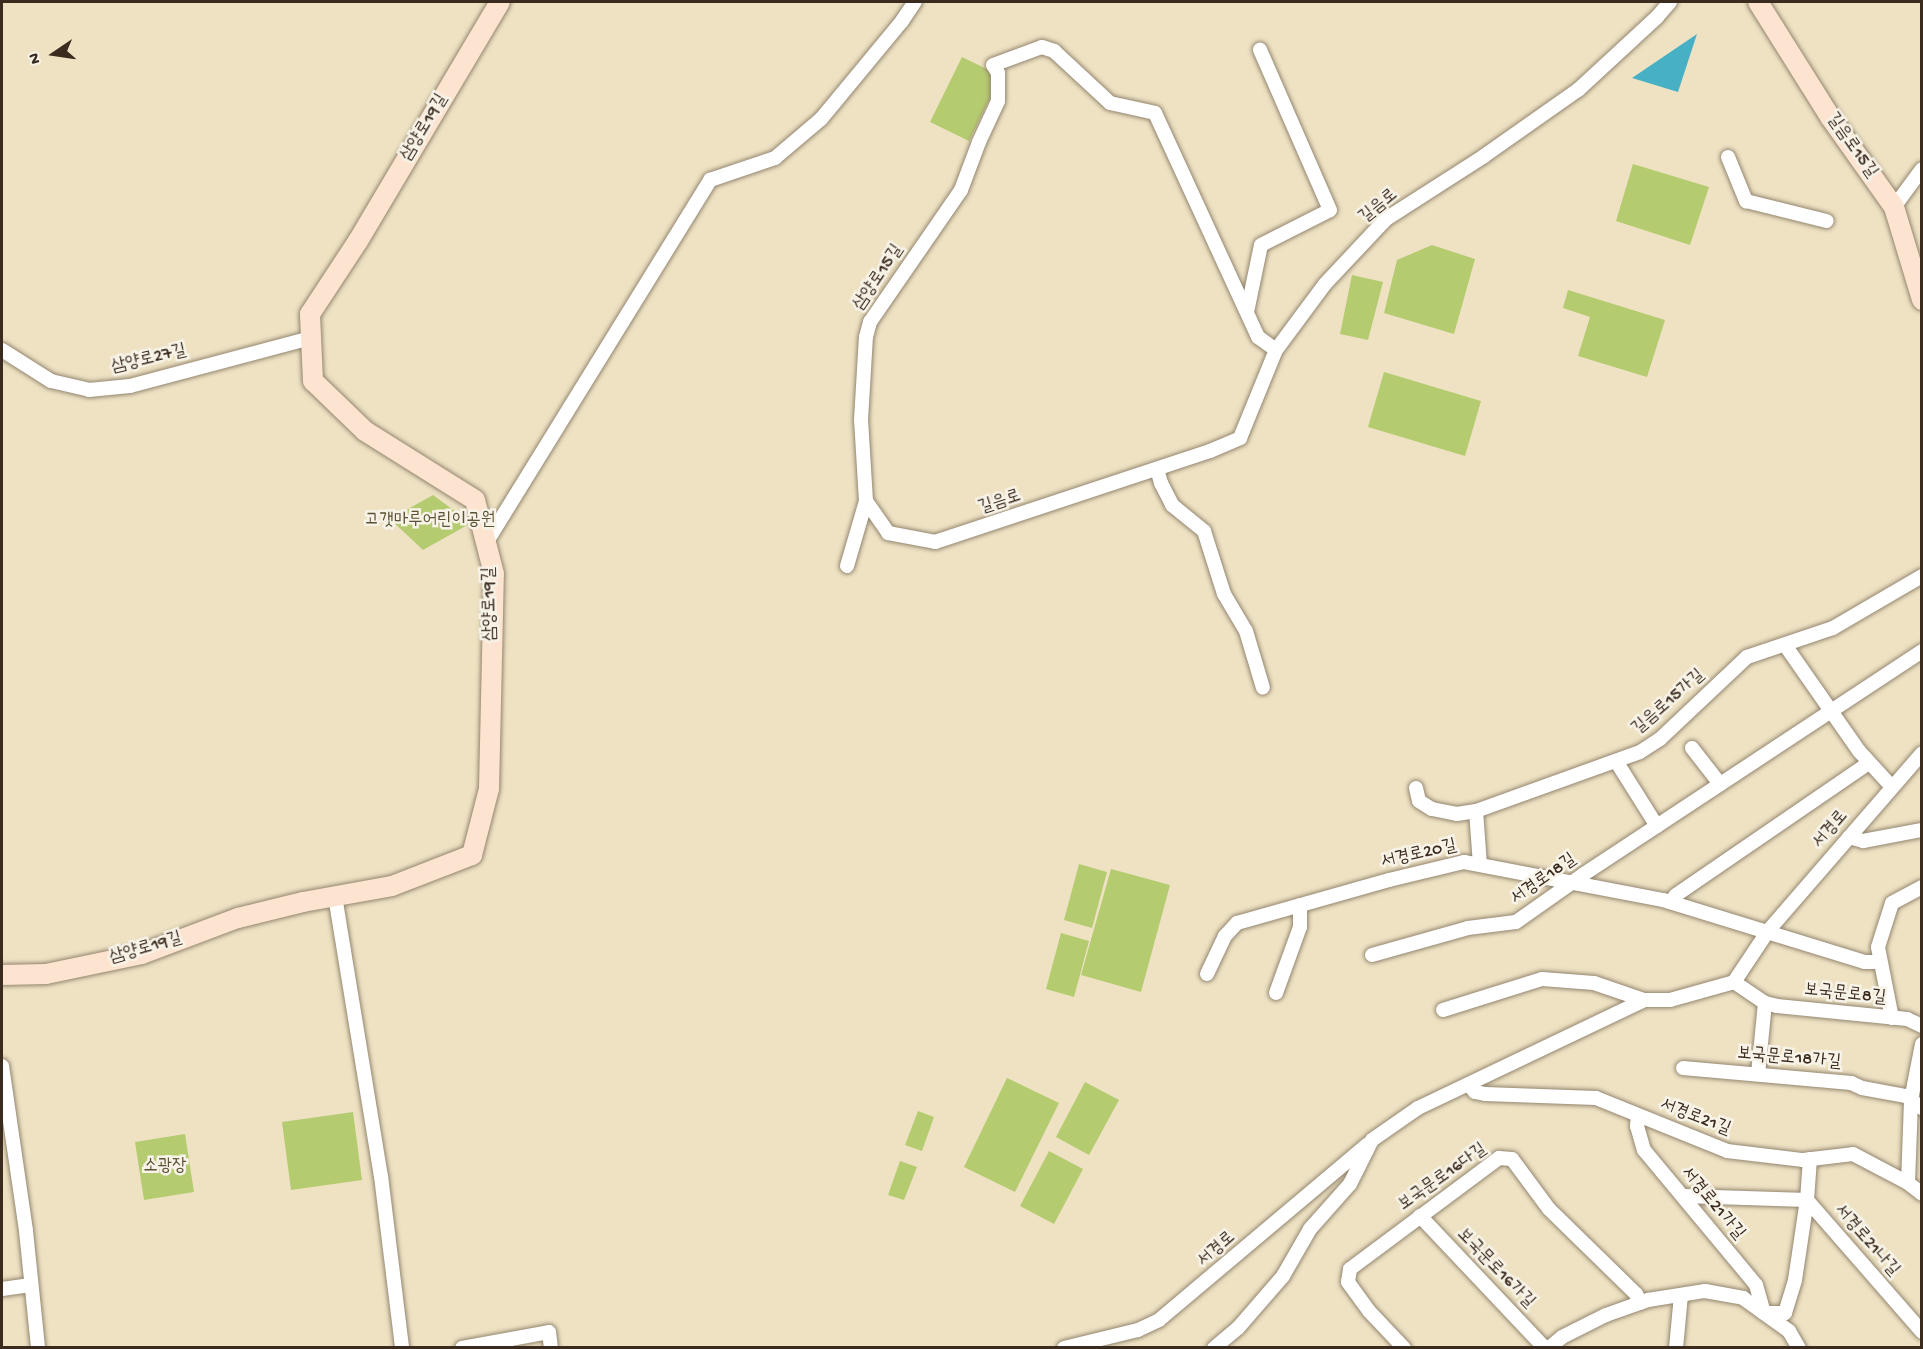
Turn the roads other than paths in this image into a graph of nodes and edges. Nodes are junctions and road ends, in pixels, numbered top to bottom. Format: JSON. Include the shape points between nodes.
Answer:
{"nodes":[{"id":1,"x":500,"y":2,"type":"edge"},
{"id":2,"x":915,"y":2,"type":"edge"},
{"id":3,"x":1670,"y":2,"type":"edge"},
{"id":4,"x":1758,"y":2,"type":"edge"},
{"id":5,"x":1260,"y":50,"type":"dead end"},
{"id":6,"x":1728,"y":157,"type":"dead end"},
{"id":7,"x":1922,"y":169,"type":"edge"},
{"id":8,"x":1894,"y":207,"type":"junction"},
{"id":9,"x":1827,"y":222,"type":"dead end"},
{"id":10,"x":1922,"y":300,"type":"edge"},
{"id":11,"x":1247,"y":312,"type":"junction"},
{"id":12,"x":311,"y":338,"type":"junction"},
{"id":13,"x":2,"y":350,"type":"edge"},
{"id":14,"x":1276,"y":350,"type":"junction"},
{"id":15,"x":1157,"y":469,"type":"junction"},
{"id":16,"x":867,"y":501,"type":"junction"},
{"id":17,"x":486,"y":543,"type":"junction"},
{"id":18,"x":847,"y":566,"type":"dead end"},
{"id":19,"x":1922,"y":576,"type":"edge"},
{"id":20,"x":1785,"y":645,"type":"junction"},
{"id":21,"x":1922,"y":651,"type":"edge"},
{"id":22,"x":1263,"y":688,"type":"dead end"},
{"id":23,"x":1831,"y":711,"type":"junction"},
{"id":24,"x":1692,"y":748,"type":"dead end"},
{"id":25,"x":1922,"y":753,"type":"edge"},
{"id":26,"x":1616,"y":761,"type":"junction"},
{"id":27,"x":1869,"y":763,"type":"junction"},
{"id":28,"x":1720,"y":784,"type":"junction"},
{"id":29,"x":1892,"y":787,"type":"junction"},
{"id":30,"x":1416,"y":788,"type":"dead end"},
{"id":31,"x":1476,"y":811,"type":"junction"},
{"id":32,"x":1657,"y":826,"type":"junction"},
{"id":33,"x":1922,"y":830,"type":"edge"},
{"id":34,"x":1849,"y":837,"type":"junction"},
{"id":35,"x":1480,"y":865,"type":"junction"},
{"id":36,"x":1571,"y":882,"type":"junction"},
{"id":37,"x":1922,"y":887,"type":"edge"},
{"id":38,"x":335,"y":896,"type":"junction"},
{"id":39,"x":1670,"y":902,"type":"junction"},
{"id":40,"x":1300,"y":905,"type":"junction"},
{"id":41,"x":1768,"y":931,"type":"junction"},
{"id":42,"x":1372,"y":955,"type":"dead end"},
{"id":43,"x":1879,"y":962,"type":"junction"},
{"id":44,"x":1207,"y":974,"type":"dead end"},
{"id":45,"x":2,"y":975,"type":"edge"},
{"id":46,"x":1734,"y":982,"type":"junction"},
{"id":47,"x":1276,"y":993,"type":"dead end"},
{"id":48,"x":1644,"y":1000,"type":"junction"},
{"id":49,"x":1765,"y":1003,"type":"junction"},
{"id":50,"x":1443,"y":1010,"type":"dead end"},
{"id":51,"x":1892,"y":1018,"type":"junction"},
{"id":52,"x":1922,"y":1026,"type":"edge"},
{"id":53,"x":1922,"y":1044,"type":"edge"},
{"id":54,"x":2,"y":1066,"type":"edge"},
{"id":55,"x":1683,"y":1068,"type":"dead end"},
{"id":56,"x":1758,"y":1074,"type":"junction"},
{"id":57,"x":1469,"y":1085,"type":"junction"},
{"id":58,"x":1916,"y":1104,"type":"edge"},
{"id":59,"x":1638,"y":1116,"type":"junction"},
{"id":60,"x":1372,"y":1140,"type":"junction"},
{"id":61,"x":1809,"y":1159,"type":"junction"},
{"id":62,"x":1908,"y":1183,"type":"junction"},
{"id":63,"x":1922,"y":1194,"type":"edge"},
{"id":64,"x":1683,"y":1196,"type":"junction"},
{"id":65,"x":1807,"y":1200,"type":"junction"},
{"id":66,"x":1420,"y":1216,"type":"junction"},
{"id":67,"x":31,"y":1285,"type":"junction"},
{"id":68,"x":2,"y":1289,"type":"edge"},
{"id":69,"x":1681,"y":1295,"type":"junction"},
{"id":70,"x":1641,"y":1303,"type":"junction"},
{"id":71,"x":1764,"y":1313,"type":"junction"},
{"id":72,"x":1922,"y":1332,"type":"edge"},
{"id":73,"x":38,"y":1347,"type":"edge"},
{"id":74,"x":402,"y":1347,"type":"edge"},
{"id":75,"x":462,"y":1347,"type":"edge"},
{"id":76,"x":551,"y":1347,"type":"edge"},
{"id":77,"x":1064,"y":1347,"type":"edge"},
{"id":78,"x":1214,"y":1347,"type":"edge"},
{"id":79,"x":1404,"y":1347,"type":"edge"},
{"id":80,"x":1547,"y":1347,"type":"edge"},
{"id":81,"x":1676,"y":1347,"type":"edge"},
{"id":82,"x":1799,"y":1347,"type":"edge"}],
"edges":[{"from":1,"to":12,"type":"street","name":"삼양로19길","via":[[310,314]]},
{"from":2,"to":17,"type":"street","via":[[821,119],[774,158],[710,180]]},
{"from":3,"to":14,"type":"street","name":"길음로","via":[[1578,90],[1386,219],[1325,284]]},
{"from":4,"to":8,"type":"street","name":"길음로15길","via":[[1830,117]]},
{"from":5,"to":11,"type":"street","via":[[1330,210],[1261,245]]},
{"from":6,"to":9,"type":"street","via":[[1746,201]]},
{"from":7,"to":8,"type":"street"},
{"from":8,"to":10,"type":"street","name":"길음로15길"},
{"from":11,"to":14,"type":"street","via":[[1258,337]]},
{"from":11,"to":16,"type":"street","name":"삼양로15길","via":[[1155,113],[1110,103],[1054,51],[1042,47],[993,65],[998,73],[998,101],[961,190],[870,322],[861,420]]},
{"from":12,"to":13,"type":"street","name":"삼양로27길","via":[[130,386],[89,390],[51,381]]},
{"from":12,"to":17,"type":"street","name":"삼양로19길","via":[[313,381],[365,431],[475,500]]},
{"from":14,"to":15,"type":"street","name":"길음로","via":[[1240,438]]},
{"from":15,"to":16,"type":"street","name":"길음로","via":[[935,542],[888,533]]},
{"from":15,"to":22,"type":"street","via":[[1172,505],[1204,531],[1224,594],[1246,631]]},
{"from":16,"to":18,"type":"street","name":"삼양로15길"},
{"from":17,"to":38,"type":"street","name":"삼양로19길","via":[[494,574],[489,789],[472,855],[392,886]]},
{"from":19,"to":20,"type":"street","name":"길음로15가길","via":[[1833,628]]},
{"from":20,"to":23,"type":"street"},
{"from":20,"to":26,"type":"street","name":"길음로15가길","via":[[1748,657],[1660,739]]},
{"from":21,"to":23,"type":"street","name":"서경로18길"},
{"from":23,"to":27,"type":"street"},
{"from":23,"to":28,"type":"street","name":"서경로18길"},
{"from":24,"to":28,"type":"street"},
{"from":25,"to":29,"type":"street","name":"서경로"},
{"from":26,"to":31,"type":"street","name":"길음로15가길"},
{"from":26,"to":32,"type":"street"},
{"from":27,"to":29,"type":"street"},
{"from":27,"to":39,"type":"street"},
{"from":28,"to":32,"type":"street","name":"서경로18길"},
{"from":29,"to":34,"type":"street","name":"서경로"},
{"from":30,"to":31,"type":"street","name":"길음로15가길","via":[[1419,801],[1432,809],[1456,814]]},
{"from":31,"to":35,"type":"street"},
{"from":32,"to":36,"type":"street","name":"서경로18길"},
{"from":33,"to":34,"type":"street","via":[[1863,841]]},
{"from":34,"to":41,"type":"street","name":"서경로"},
{"from":35,"to":36,"type":"street","name":"서경로20길"},
{"from":35,"to":40,"type":"street","name":"서경로20길","via":[[1455,862]]},
{"from":36,"to":39,"type":"street","name":"서경로20길"},
{"from":36,"to":42,"type":"street","name":"서경로18길","via":[[1516,922],[1468,928]]},
{"from":37,"to":43,"type":"street","via":[[1892,903],[1878,947]]},
{"from":38,"to":45,"type":"street","name":"삼양로19길","via":[[238,918],[142,954],[46,974]]},
{"from":38,"to":74,"type":"street","via":[[381,1176]]},
{"from":39,"to":41,"type":"street","name":"서경로20길"},
{"from":40,"to":44,"type":"street","name":"서경로20길","via":[[1238,923],[1225,936]]},
{"from":40,"to":47,"type":"street","via":[[1300,927]]},
{"from":41,"to":43,"type":"street","via":[[1865,962]]},
{"from":41,"to":46,"type":"street","name":"서경로"},
{"from":43,"to":51,"type":"street"},
{"from":46,"to":48,"type":"street","name":"서경로","via":[[1670,1000]]},
{"from":46,"to":49,"type":"street","name":"보국문로8길"},
{"from":48,"to":50,"type":"street","name":"서경로","via":[[1594,983],[1542,979]]},
{"from":48,"to":57,"type":"street","name":"서경로"},
{"from":49,"to":51,"type":"street","name":"보국문로8길"},
{"from":49,"to":56,"type":"street"},
{"from":51,"to":52,"type":"street","name":"보국문로8길"},
{"from":53,"to":58,"type":"street"},
{"from":54,"to":67,"type":"street"},
{"from":55,"to":56,"type":"street","name":"보국문로18가길"},
{"from":56,"to":58,"type":"street","name":"보국문로18가길","via":[[1851,1083],[1906,1096]]},
{"from":57,"to":59,"type":"street","name":"서경로21길","via":[[1475,1092],[1485,1094],[1596,1098]]},
{"from":57,"to":60,"type":"street","name":"서경로","via":[[1418,1108]]},
{"from":58,"to":62,"type":"street"},
{"from":59,"to":61,"type":"street","name":"서경로21길","via":[[1727,1150]]},
{"from":59,"to":64,"type":"street","name":"서경로21가길","via":[[1644,1150]]},
{"from":60,"to":77,"type":"street","name":"서경로","via":[[1159,1320],[1138,1330]]},
{"from":60,"to":78,"type":"street","name":"서경로","via":[[1350,1184],[1310,1229],[1283,1276],[1238,1328]]},
{"from":61,"to":62,"type":"street","name":"서경로21길","via":[[1853,1154]]},
{"from":61,"to":65,"type":"street","name":"서경로21나길"},
{"from":62,"to":63,"type":"street","name":"서경로21길"},
{"from":64,"to":65,"type":"street","name":"서경로21나길"},
{"from":64,"to":71,"type":"street","name":"서경로21가길","via":[[1756,1285]]},
{"from":65,"to":71,"type":"street","via":[[1795,1280],[1785,1313]]},
{"from":65,"to":72,"type":"street","name":"서경로21나길"},
{"from":66,"to":70,"type":"street","name":"보국문로16다길","via":[[1499,1158],[1512,1159],[1549,1209]]},
{"from":66,"to":79,"type":"street","name":"보국문로16다길","via":[[1350,1269],[1348,1282],[1369,1311]]},
{"from":66,"to":80,"type":"street","name":"보국문로16가길"},
{"from":67,"to":68,"type":"street"},
{"from":67,"to":73,"type":"street"},
{"from":69,"to":70,"type":"street","name":"보국문로16가길"},
{"from":69,"to":71,"type":"street","name":"보국문로16가길","via":[[1704,1291],[1743,1298]]},
{"from":69,"to":81,"type":"street"},
{"from":70,"to":80,"type":"street","name":"보국문로16가길","via":[[1606,1315]]},
{"from":71,"to":82,"type":"street","name":"보국문로16가길","via":[[1789,1331]]},
{"from":75,"to":76,"type":"street","via":[[549,1332]]}]}
